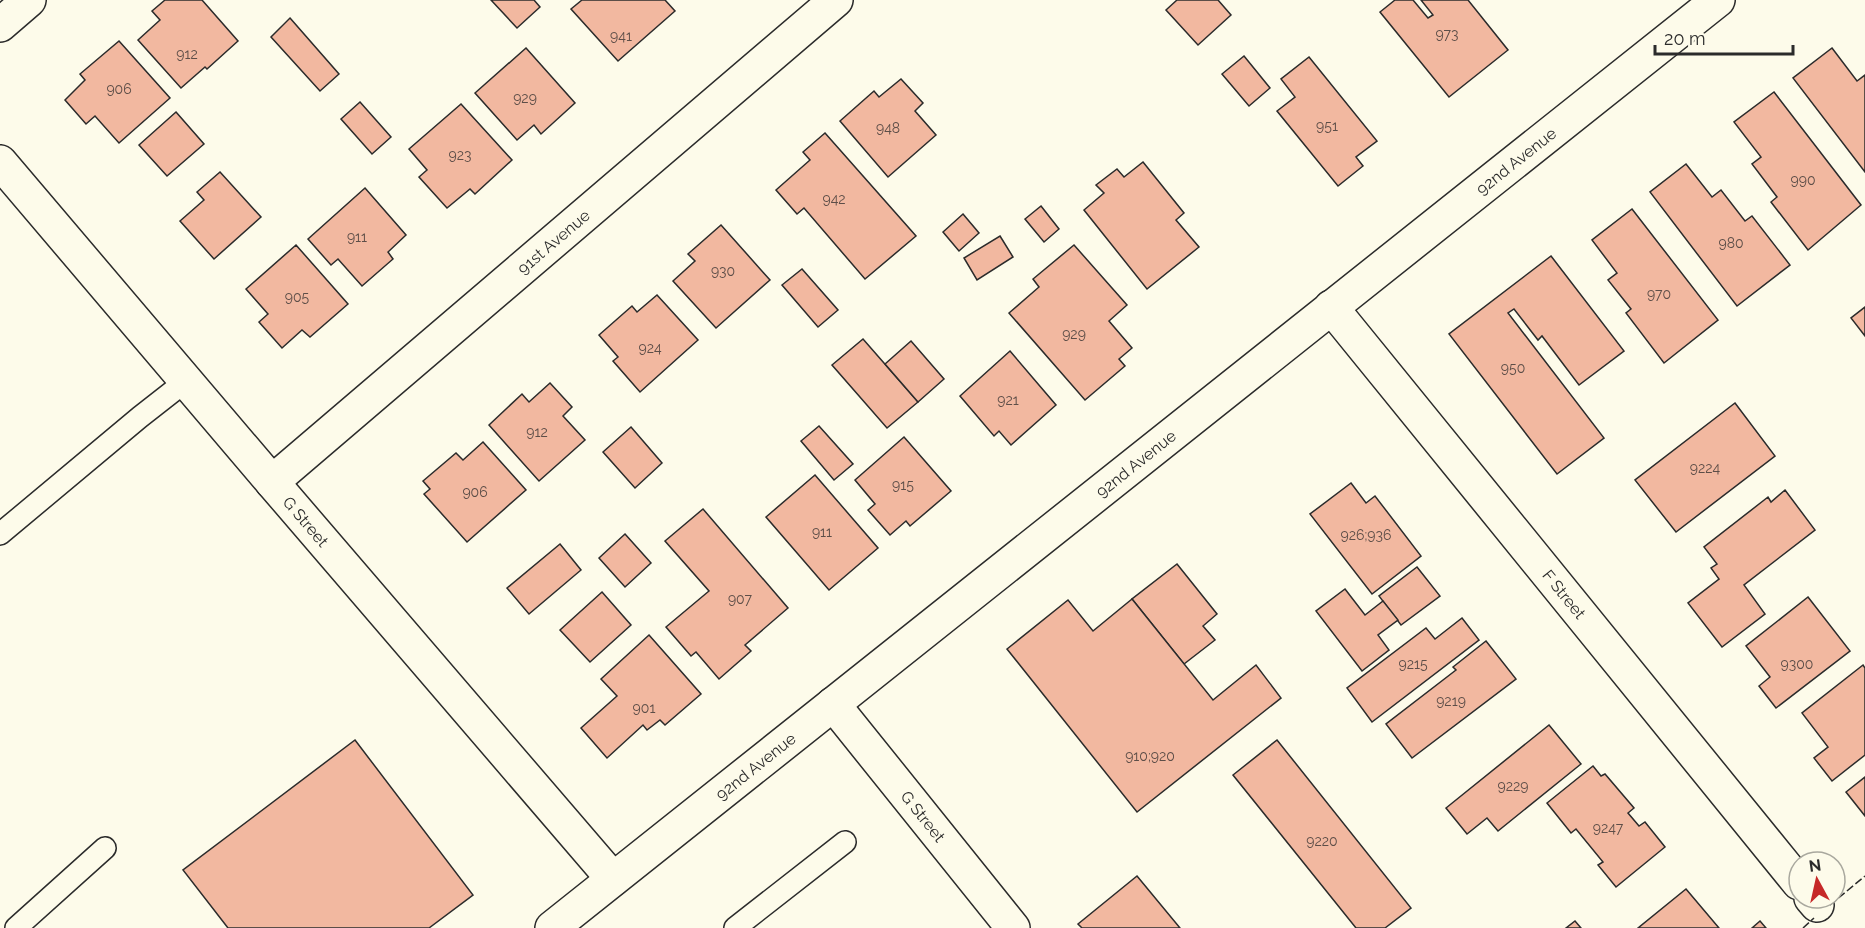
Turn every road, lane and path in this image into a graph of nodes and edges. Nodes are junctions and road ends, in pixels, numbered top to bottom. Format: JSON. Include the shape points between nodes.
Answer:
{"nodes":[{"id":1,"x":29,"y":0,"type":"edge"},
{"id":2,"x":836,"y":0,"type":"edge"},
{"id":3,"x":1718,"y":0,"type":"edge"},
{"id":4,"x":0,"y":25,"type":"edge"},
{"id":5,"x":0,"y":162,"type":"edge"},
{"id":6,"x":1331,"y":307,"type":"junction"},
{"id":7,"x":186,"y":381,"type":"junction"},
{"id":8,"x":272,"y":482,"type":"junction"},
{"id":9,"x":0,"y":534,"type":"edge"},
{"id":10,"x":833,"y":704,"type":"junction"},
{"id":11,"x":845,"y":842,"type":"dead end"},
{"id":12,"x":105,"y":848,"type":"dead end"},
{"id":13,"x":1787,"y":869,"type":"edge"},
{"id":14,"x":614,"y":879,"type":"junction"},
{"id":15,"x":569,"y":923,"type":"edge"},
{"id":16,"x":16,"y":928,"type":"edge"},
{"id":17,"x":735,"y":928,"type":"edge"},
{"id":18,"x":1013,"y":928,"type":"edge"}],
"edges":[{"from":1,"to":4,"type":"street"},
{"from":2,"to":8,"type":"street","name":"91st Avenue"},
{"from":3,"to":6,"type":"street","name":"92nd Avenue"},
{"from":5,"to":7,"type":"street","name":"G Street"},
{"from":6,"to":10,"type":"street","name":"92nd Avenue"},
{"from":6,"to":13,"type":"street","name":"F Street"},
{"from":7,"to":8,"type":"street","name":"G Street"},
{"from":7,"to":9,"type":"lane"},
{"from":8,"to":14,"type":"street","name":"G Street"},
{"from":10,"to":14,"type":"street","name":"92nd Avenue"},
{"from":10,"to":18,"type":"street","name":"G Street"},
{"from":11,"to":17,"type":"lane"},
{"from":12,"to":16,"type":"lane"},
{"from":14,"to":15,"type":"street","name":"92nd Avenue"}]}
